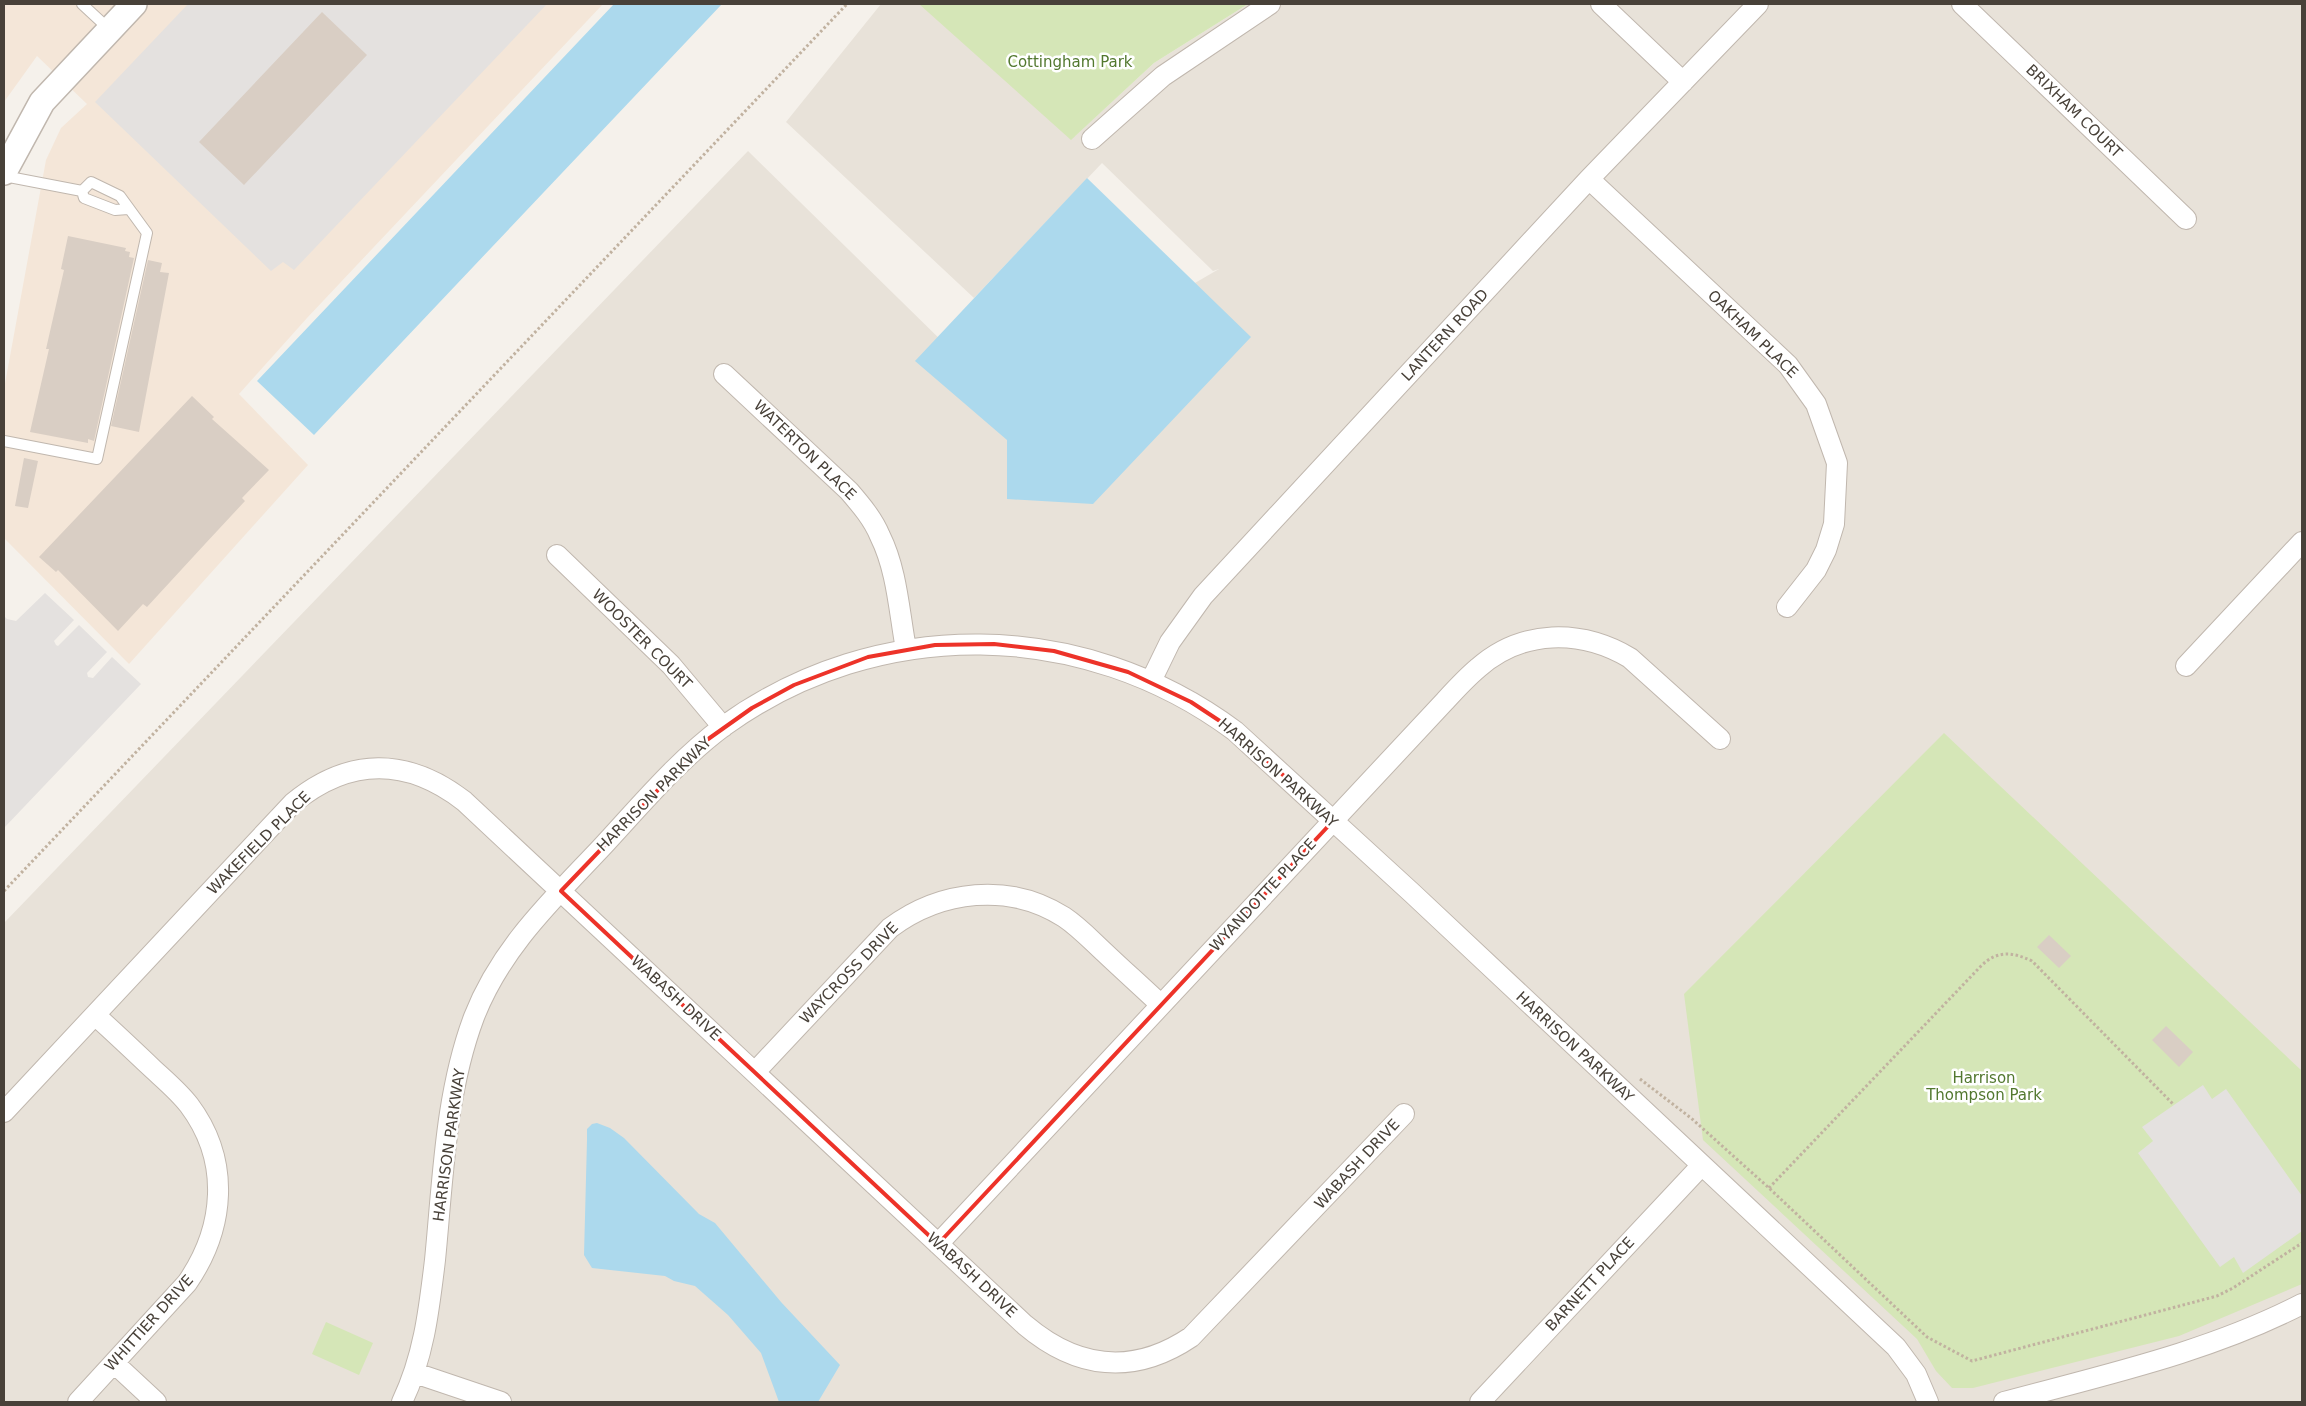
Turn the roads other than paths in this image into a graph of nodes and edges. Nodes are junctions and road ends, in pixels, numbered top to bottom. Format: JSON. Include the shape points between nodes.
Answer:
{"nodes":[{"id":1,"x":82,"y":4,"type":"edge"},
{"id":2,"x":134,"y":4,"type":"edge"},
{"id":3,"x":1270,"y":4,"type":"edge"},
{"id":4,"x":1601,"y":4,"type":"edge"},
{"id":5,"x":1758,"y":4,"type":"edge"},
{"id":6,"x":1962,"y":4,"type":"edge"},
{"id":7,"x":110,"y":30,"type":"junction"},
{"id":8,"x":1683,"y":82,"type":"junction"},
{"id":9,"x":1092,"y":139,"type":"dead end"},
{"id":10,"x":4,"y":172,"type":"edge"},
{"id":11,"x":4,"y":176,"type":"edge"},
{"id":12,"x":1589,"y":179,"type":"junction"},
{"id":13,"x":82,"y":191,"type":"junction"},
{"id":14,"x":128,"y":209,"type":"junction"},
{"id":15,"x":2186,"y":219,"type":"dead end"},
{"id":16,"x":724,"y":374,"type":"dead end"},
{"id":17,"x":4,"y":441,"type":"edge"},
{"id":18,"x":2302,"y":542,"type":"edge"},
{"id":19,"x":557,"y":555,"type":"dead end"},
{"id":20,"x":1787,"y":607,"type":"dead end"},
{"id":21,"x":906,"y":649,"type":"junction"},
{"id":22,"x":2186,"y":666,"type":"dead end"},
{"id":23,"x":1151,"y":681,"type":"junction"},
{"id":24,"x":723,"y":727,"type":"junction"},
{"id":25,"x":1720,"y":739,"type":"dead end"},
{"id":26,"x":1333,"y":821,"type":"junction"},
{"id":27,"x":560,"y":891,"type":"junction"},
{"id":28,"x":1160,"y":1004,"type":"junction"},
{"id":29,"x":95,"y":1015,"type":"junction"},
{"id":30,"x":755,"y":1072,"type":"junction"},
{"id":31,"x":4,"y":1112,"type":"edge"},
{"id":32,"x":1404,"y":1114,"type":"dead end"},
{"id":33,"x":1701,"y":1166,"type":"junction"},
{"id":34,"x":938,"y":1244,"type":"junction"},
{"id":35,"x":2302,"y":1304,"type":"edge"},
{"id":36,"x":114,"y":1363,"type":"junction"},
{"id":37,"x":415,"y":1373,"type":"junction"},
{"id":38,"x":78,"y":1402,"type":"edge"},
{"id":39,"x":156,"y":1402,"type":"edge"},
{"id":40,"x":402,"y":1402,"type":"edge"},
{"id":41,"x":501,"y":1402,"type":"edge"},
{"id":42,"x":1480,"y":1402,"type":"edge"},
{"id":43,"x":1928,"y":1402,"type":"edge"},
{"id":44,"x":2004,"y":1402,"type":"edge"}],
"edges":[{"from":1,"to":7,"type":"lane"},
{"from":2,"to":7,"type":"street"},
{"from":3,"to":9,"type":"street","via":[[1163,76]]},
{"from":4,"to":8,"type":"street"},
{"from":5,"to":8,"type":"street","name":"LANTERN ROAD"},
{"from":6,"to":15,"type":"street","name":"BRIXHAM COURT"},
{"from":7,"to":10,"type":"street","via":[[42,102]]},
{"from":8,"to":12,"type":"street","name":"LANTERN ROAD"},
{"from":11,"to":13,"type":"lane"},
{"from":12,"to":20,"type":"street","name":"OAKHAM PLACE","via":[[1788,365],[1816,404],[1837,463],[1834,524],[1816,570]]},
{"from":12,"to":23,"type":"street","name":"LANTERN ROAD","via":[[1203,596],[1170,642]]},
{"from":13,"to":14,"type":"lane","via":[[84,198],[115,210]]},
{"from":13,"to":14,"type":"lane","via":[[91,182],[120,196]]},
{"from":14,"to":17,"type":"lane","via":[[147,233],[97,459]]},
{"from":16,"to":21,"type":"street","name":"WATERTON PLACE","via":[[849,491],[872,521],[888,557]]},
{"from":18,"to":22,"type":"street"},
{"from":19,"to":24,"type":"street","name":"WOOSTER COURT","via":[[671,664]]},
{"from":21,"to":23,"type":"street","name":"HARRISON PARKWAY","via":[[973,644],[1014,646],[1105,664]]},
{"from":21,"to":24,"type":"street","name":"HARRISON PARKWAY","via":[[868,657],[803,681]]},
{"from":23,"to":26,"type":"street","name":"HARRISON PARKWAY","via":[[1235,731]]},
{"from":24,"to":27,"type":"street","name":"HARRISON PARKWAY","via":[[663,781]]},
{"from":25,"to":26,"type":"street","name":"WYANDOTTE PLACE","via":[[1648,673],[1614,648],[1579,638],[1535,639],[1514,646],[1478,667]]},
{"from":26,"to":28,"type":"street","name":"WYANDOTTE PLACE"},
{"from":26,"to":33,"type":"street","name":"HARRISON PARKWAY"},
{"from":27,"to":29,"type":"street","name":"WAKEFIELD PLACE","via":[[464,801],[435,781],[389,769],[339,775],[308,791],[294,803]]},
{"from":27,"to":30,"type":"street","name":"WABASH DRIVE"},
{"from":27,"to":37,"type":"street","name":"HARRISON PARKWAY","via":[[505,955],[482,997],[465,1043],[451,1111],[429,1318]]},
{"from":28,"to":30,"type":"street","name":"WAYCROSS DRIVE","via":[[1077,927],[1056,913],[1024,899],[1008,896],[952,897],[926,906],[890,928]]},
{"from":28,"to":34,"type":"street","name":"WYANDOTTE PLACE"},
{"from":29,"to":31,"type":"street","name":"WAKEFIELD PLACE"},
{"from":29,"to":36,"type":"street","name":"WHITTIER DRIVE","via":[[188,1104],[210,1144],[218,1187],[213,1230],[200,1265]]},
{"from":30,"to":34,"type":"street","name":"WABASH DRIVE"},
{"from":32,"to":34,"type":"street","name":"WABASH DRIVE","via":[[1200,1330],[1178,1346],[1142,1360],[1098,1361],[1058,1349],[1025,1325]]},
{"from":33,"to":42,"type":"street","name":"BARNETT PLACE"},
{"from":33,"to":43,"type":"street","name":"HARRISON PARKWAY","via":[[1896,1347],[1916,1374]]},
{"from":35,"to":44,"type":"street","via":[[2246,1330],[2186,1351]]},
{"from":36,"to":38,"type":"street","name":"WHITTIER DRIVE"},
{"from":36,"to":39,"type":"street"},
{"from":37,"to":40,"type":"street","name":"HARRISON PARKWAY"},
{"from":37,"to":41,"type":"street"}]}
